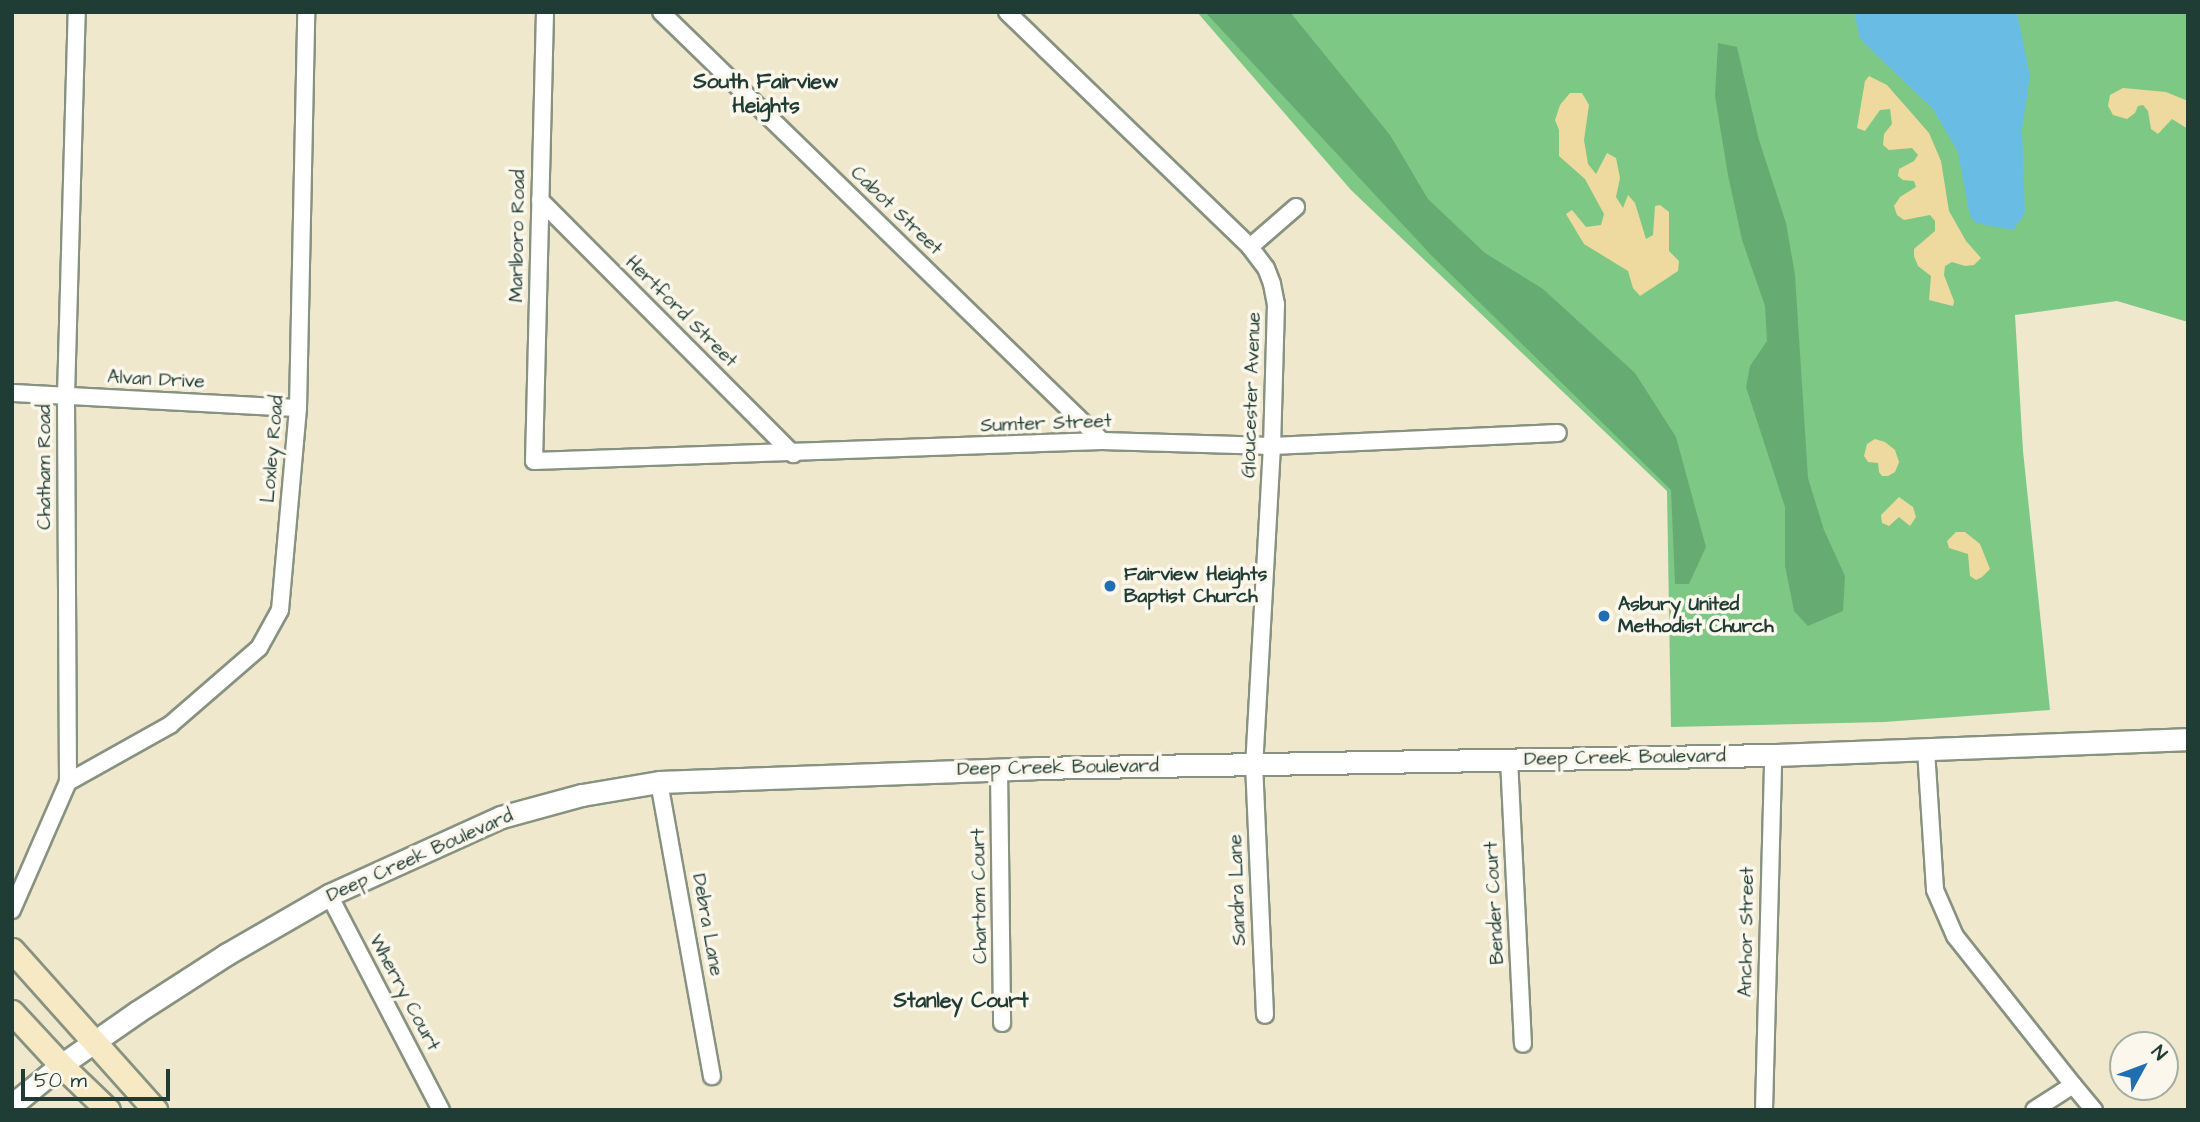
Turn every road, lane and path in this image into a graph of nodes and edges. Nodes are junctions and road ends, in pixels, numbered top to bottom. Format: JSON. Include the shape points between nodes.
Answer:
{"nodes":[{"id":1,"x":77,"y":12,"type":"edge"},
{"id":2,"x":306,"y":12,"type":"edge"},
{"id":3,"x":545,"y":12,"type":"edge"},
{"id":4,"x":661,"y":12,"type":"edge"},
{"id":5,"x":1007,"y":12,"type":"edge"},
{"id":6,"x":540,"y":200,"type":"junction"},
{"id":7,"x":1296,"y":207,"type":"dead end"},
{"id":8,"x":1250,"y":247,"type":"junction"},
{"id":9,"x":12,"y":393,"type":"edge"},
{"id":10,"x":66,"y":396,"type":"junction"},
{"id":11,"x":298,"y":408,"type":"junction"},
{"id":12,"x":1558,"y":433,"type":"dead end"},
{"id":13,"x":1102,"y":441,"type":"junction"},
{"id":14,"x":1272,"y":446,"type":"junction"},
{"id":15,"x":793,"y":454,"type":"junction"},
{"id":16,"x":534,"y":461,"type":"joint"},
{"id":17,"x":2188,"y":739,"type":"edge"},
{"id":18,"x":1926,"y":750,"type":"junction"},
{"id":19,"x":1773,"y":755,"type":"junction"},
{"id":20,"x":1509,"y":759,"type":"junction"},
{"id":21,"x":1254,"y":763,"type":"junction"},
{"id":22,"x":999,"y":769,"type":"junction"},
{"id":23,"x":68,"y":782,"type":"junction"},
{"id":24,"x":660,"y":782,"type":"junction"},
{"id":25,"x":329,"y":895,"type":"junction"},
{"id":26,"x":12,"y":910,"type":"edge"},
{"id":27,"x":12,"y":950,"type":"edge"},
{"id":28,"x":12,"y":1012,"type":"edge"},
{"id":29,"x":1265,"y":1015,"type":"dead end"},
{"id":30,"x":1002,"y":1023,"type":"dead end"},
{"id":31,"x":95,"y":1040,"type":"junction"},
{"id":32,"x":1522,"y":1044,"type":"dead end"},
{"id":33,"x":61,"y":1065,"type":"junction"},
{"id":34,"x":712,"y":1076,"type":"dead end"},
{"id":35,"x":2073,"y":1085,"type":"junction"},
{"id":36,"x":12,"y":1105,"type":"edge"},
{"id":37,"x":108,"y":1110,"type":"edge"},
{"id":38,"x":155,"y":1110,"type":"edge"},
{"id":39,"x":441,"y":1110,"type":"edge"},
{"id":40,"x":1764,"y":1110,"type":"edge"},
{"id":41,"x":2034,"y":1110,"type":"edge"},
{"id":42,"x":2094,"y":1110,"type":"edge"}],
"edges":[{"from":1,"to":10,"type":"street","name":"Chatham Road"},
{"from":2,"to":11,"type":"street","name":"Loxley Road"},
{"from":3,"to":6,"type":"street","name":"Marlboro Road"},
{"from":4,"to":13,"type":"street","name":"Cabot Street"},
{"from":5,"to":8,"type":"street","name":"Gloucester Avenue"},
{"from":6,"to":15,"type":"street","name":"Hertford Street"},
{"from":6,"to":16,"type":"street","name":"Marlboro Road"},
{"from":7,"to":8,"type":"street"},
{"from":8,"to":14,"type":"street","name":"Gloucester Avenue","via":[[1266,268],[1276,304]]},
{"from":9,"to":10,"type":"street","name":"Alvan Drive"},
{"from":10,"to":11,"type":"street","name":"Alvan Drive"},
{"from":10,"to":23,"type":"street","name":"Chatham Road"},
{"from":11,"to":23,"type":"street","name":"Loxley Road","via":[[279,610],[259,648],[170,725]]},
{"from":12,"to":14,"type":"street","name":"Sumter Street"},
{"from":13,"to":14,"type":"street","name":"Sumter Street"},
{"from":13,"to":15,"type":"street","name":"Sumter Street"},
{"from":14,"to":21,"type":"street","name":"Gloucester Avenue"},
{"from":15,"to":16,"type":"street","name":"Sumter Street"},
{"from":17,"to":18,"type":"street","name":"Deep Creek Boulevard"},
{"from":18,"to":19,"type":"street","name":"Deep Creek Boulevard"},
{"from":18,"to":35,"type":"street","via":[[1935,891],[1955,936]]},
{"from":19,"to":20,"type":"street","name":"Deep Creek Boulevard"},
{"from":19,"to":40,"type":"street","name":"Anchor Street"},
{"from":20,"to":21,"type":"street","name":"Deep Creek Boulevard"},
{"from":20,"to":32,"type":"street","name":"Bender Court"},
{"from":21,"to":22,"type":"street","name":"Deep Creek Boulevard"},
{"from":21,"to":29,"type":"street","name":"Sandra Lane"},
{"from":22,"to":24,"type":"street","name":"Deep Creek Boulevard"},
{"from":22,"to":30,"type":"street","name":"Chartom Court"},
{"from":23,"to":26,"type":"street","name":"Chatham Road"},
{"from":24,"to":25,"type":"street","name":"Deep Creek Boulevard","via":[[582,795],[500,817]]},
{"from":24,"to":34,"type":"street","name":"Debra Lane"},
{"from":25,"to":31,"type":"street","name":"Deep Creek Boulevard","via":[[227,954]]},
{"from":25,"to":39,"type":"street","name":"Wherry Court"},
{"from":27,"to":31,"type":"main road"},
{"from":28,"to":33,"type":"main road"},
{"from":31,"to":33,"type":"street","name":"Deep Creek Boulevard"},
{"from":31,"to":38,"type":"main road"},
{"from":33,"to":36,"type":"street","name":"Deep Creek Boulevard"},
{"from":33,"to":37,"type":"main road"},
{"from":35,"to":41,"type":"street"},
{"from":35,"to":42,"type":"street"}]}
